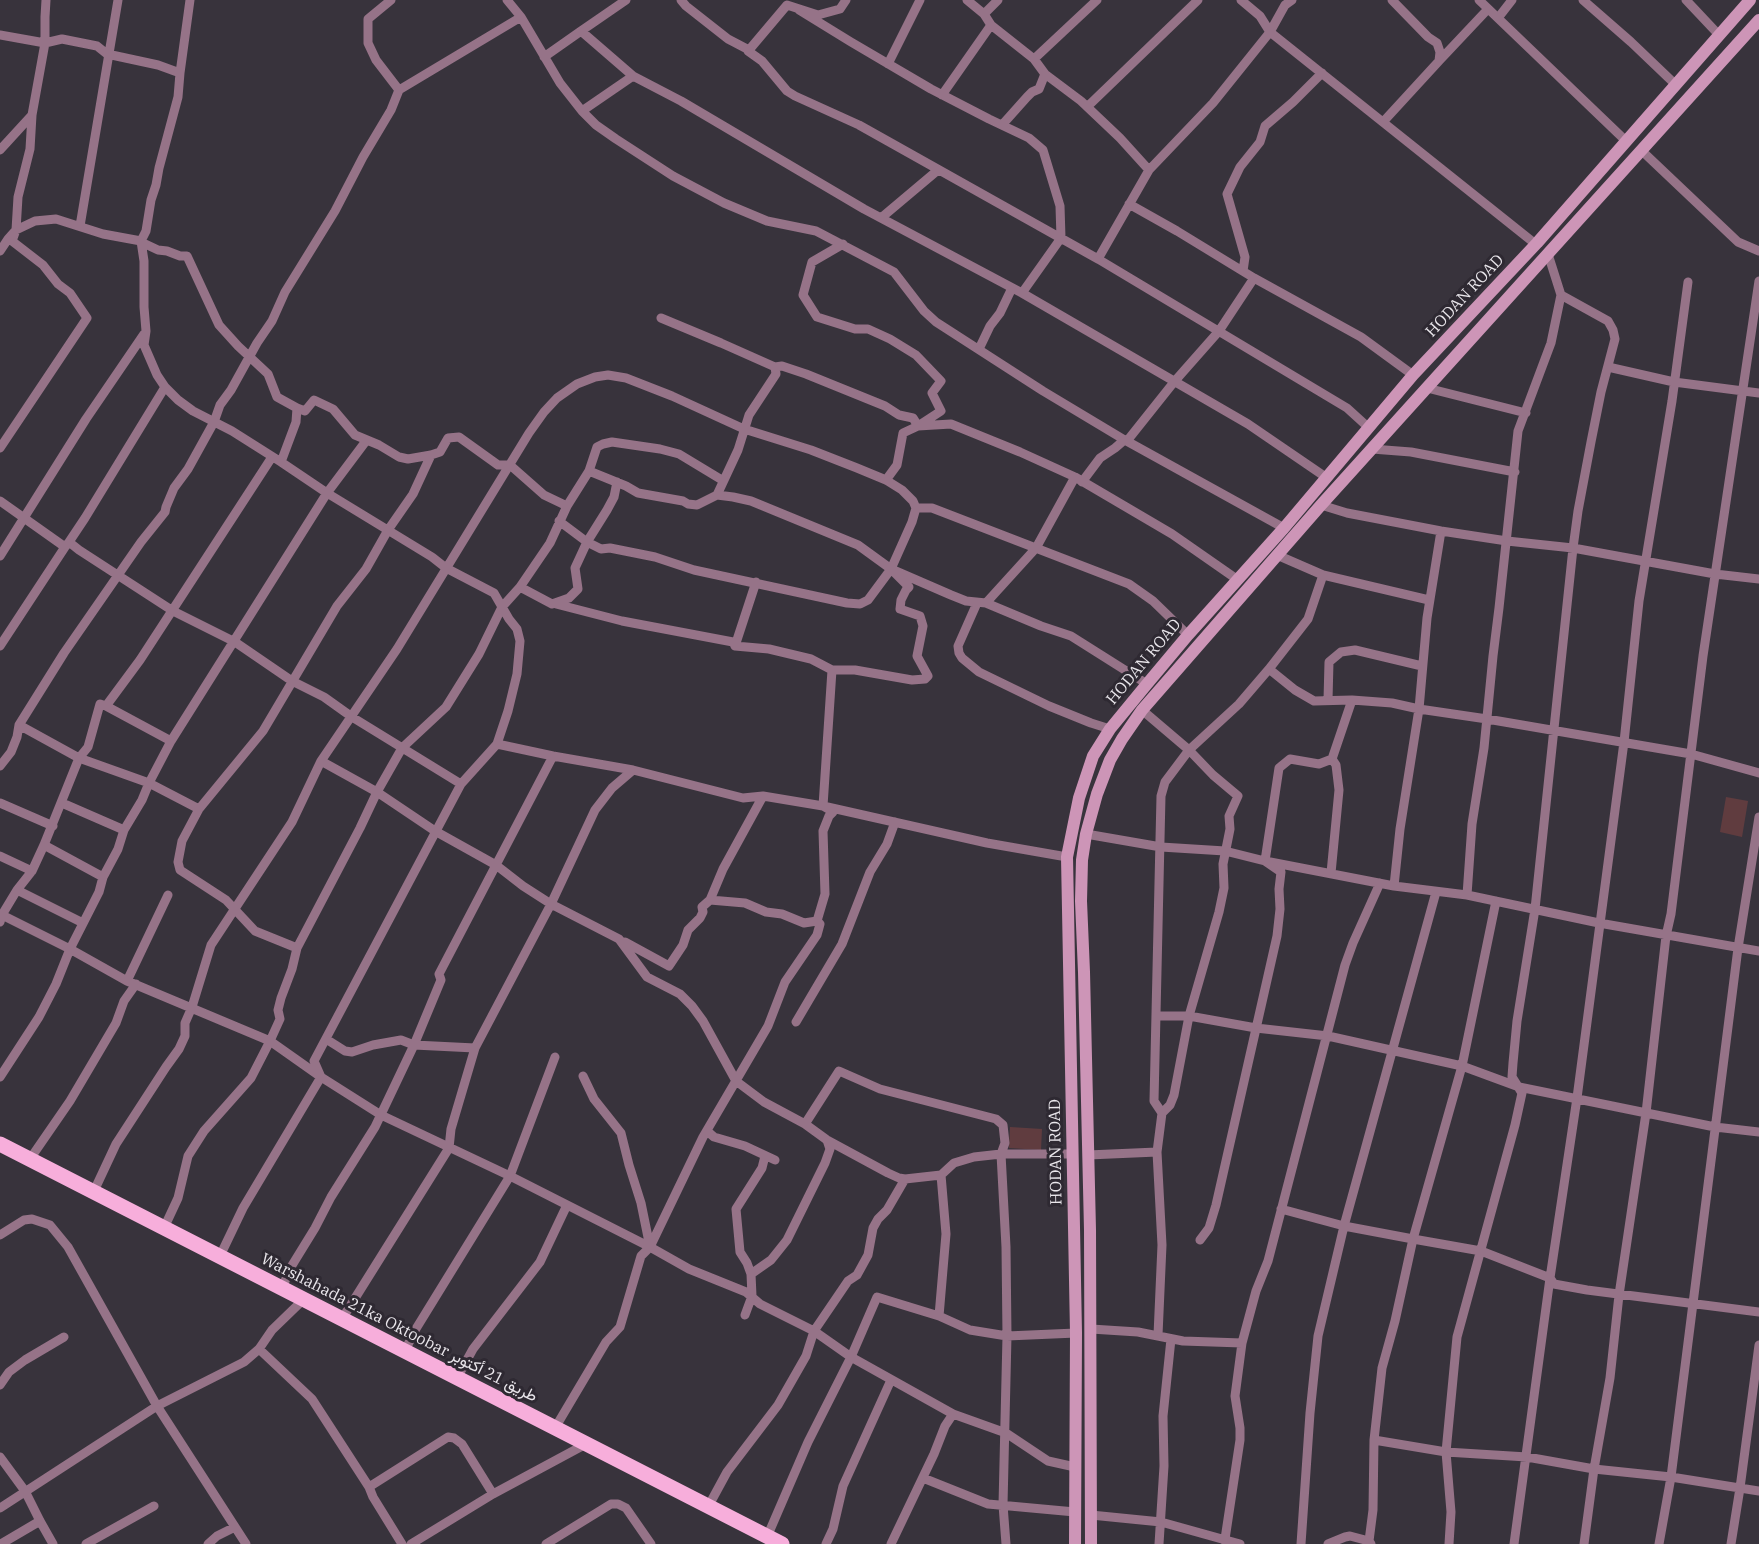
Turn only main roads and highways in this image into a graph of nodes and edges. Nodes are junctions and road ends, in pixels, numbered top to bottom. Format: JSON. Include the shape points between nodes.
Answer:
{"nodes":[{"id":1,"x":1750,"y":0,"type":"edge"},
{"id":2,"x":1759,"y":20,"type":"edge"},
{"id":3,"x":0,"y":1144,"type":"edge"},
{"id":4,"x":782,"y":1544,"type":"edge"},
{"id":5,"x":1075,"y":1544,"type":"edge"},
{"id":6,"x":1091,"y":1544,"type":"edge"}],
"edges":[{"from":1,"to":5,"type":"main road","name":"HODAN ROAD","via":[[1537,243],[1413,375],[1188,635],[1110,729],[1093,756],[1079,798],[1067,857],[1076,1333]]},
{"from":2,"to":6,"type":"main road","name":"HODAN ROAD","via":[[1277,555],[1142,710],[1110,760],[1086,834],[1081,901],[1091,1329]]},
{"from":3,"to":4,"type":"main road","name":"Warshahada 21ka Oktoobar طريق 21 أكتوبر"}]}
